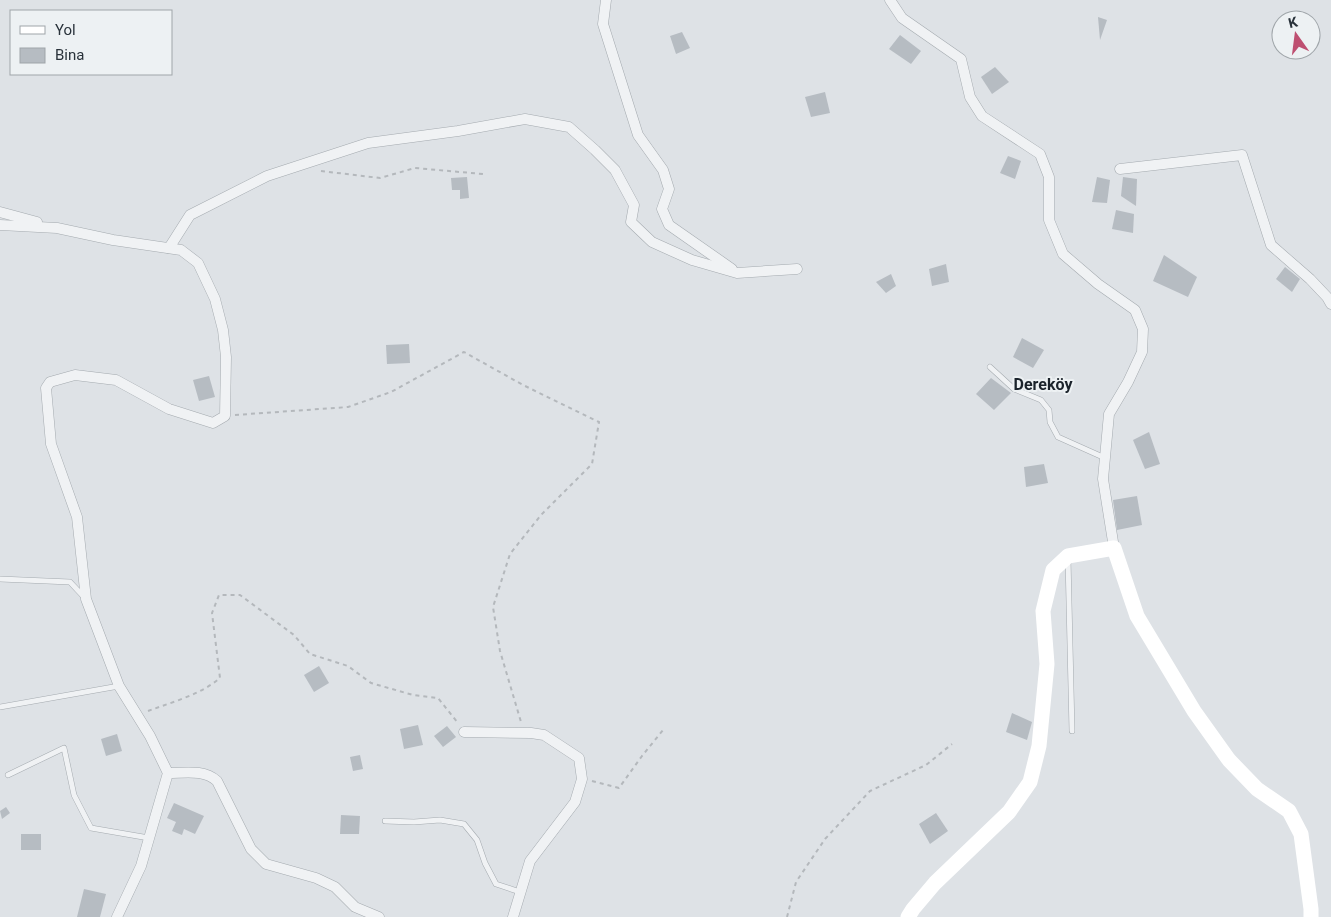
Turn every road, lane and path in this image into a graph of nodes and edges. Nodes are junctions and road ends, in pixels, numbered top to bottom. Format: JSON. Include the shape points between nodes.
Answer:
{"nodes":[{"id":1,"x":606,"y":0,"type":"edge"},
{"id":2,"x":890,"y":0,"type":"edge"},
{"id":3,"x":1120,"y":168,"type":"dead end"},
{"id":4,"x":321,"y":171,"type":"dead end"},
{"id":5,"x":483,"y":174,"type":"dead end"},
{"id":6,"x":0,"y":212,"type":"edge"},
{"id":7,"x":0,"y":225,"type":"edge"},
{"id":8,"x":57,"y":228,"type":"junction"},
{"id":9,"x":170,"y":248,"type":"junction"},
{"id":10,"x":797,"y":269,"type":"dead end"},
{"id":11,"x":737,"y":273,"type":"junction"},
{"id":12,"x":1331,"y":304,"type":"edge"},
{"id":13,"x":990,"y":367,"type":"dead end"},
{"id":14,"x":225,"y":416,"type":"junction"},
{"id":15,"x":1105,"y":458,"type":"junction"},
{"id":16,"x":1114,"y":548,"type":"junction"},
{"id":17,"x":1068,"y":556,"type":"junction"},
{"id":18,"x":0,"y":579,"type":"edge"},
{"id":19,"x":86,"y":599,"type":"junction"},
{"id":20,"x":119,"y":686,"type":"junction"},
{"id":21,"x":0,"y":707,"type":"edge"},
{"id":22,"x":136,"y":715,"type":"junction"},
{"id":23,"x":663,"y":730,"type":"dead end"},
{"id":24,"x":1072,"y":731,"type":"dead end"},
{"id":25,"x":464,"y":732,"type":"joint"},
{"id":26,"x":525,"y":733,"type":"junction"},
{"id":27,"x":952,"y":744,"type":"dead end"},
{"id":28,"x":168,"y":773,"type":"junction"},
{"id":29,"x":8,"y":775,"type":"dead end"},
{"id":30,"x":582,"y":779,"type":"junction"},
{"id":31,"x":385,"y":821,"type":"dead end"},
{"id":32,"x":149,"y":838,"type":"junction"},
{"id":33,"x":520,"y":892,"type":"junction"},
{"id":34,"x":117,"y":917,"type":"edge"},
{"id":35,"x":379,"y":917,"type":"edge"},
{"id":36,"x":512,"y":917,"type":"edge"},
{"id":37,"x":787,"y":917,"type":"edge"},
{"id":38,"x":908,"y":917,"type":"edge"},
{"id":39,"x":1311,"y":917,"type":"edge"}],
"edges":[{"from":1,"to":11,"type":"street","via":[[603,24],[638,135],[663,170],[669,189],[662,209],[668,225]]},
{"from":2,"to":15,"type":"street","via":[[902,18],[961,59],[970,97],[982,116],[1040,154],[1049,177],[1049,220],[1063,254],[1135,310],[1143,329],[1142,352],[1109,414]]},
{"from":3,"to":12,"type":"street","via":[[1242,155],[1271,245],[1310,279]]},
{"from":4,"to":5,"type":"path","via":[[380,178],[415,168]]},
{"from":6,"to":8,"type":"street"},
{"from":7,"to":8,"type":"street"},
{"from":8,"to":9,"type":"street"},
{"from":9,"to":11,"type":"street","via":[[190,215],[268,176],[368,143],[525,119],[569,126],[595,150],[615,170],[634,205],[631,222],[652,242],[692,260]]},
{"from":9,"to":14,"type":"street","via":[[181,250],[198,263],[215,300],[226,357]]},
{"from":10,"to":11,"type":"street"},
{"from":13,"to":15,"type":"lane","via":[[1014,389],[1040,400],[1048,410],[1058,437]]},
{"from":14,"to":19,"type":"street","via":[[213,423],[169,409],[116,380],[75,375],[50,382],[46,388],[51,444],[78,517]]},
{"from":14,"to":26,"type":"path","via":[[348,407],[391,392],[464,352],[599,422],[592,464],[541,515],[510,554],[492,607],[500,651]]},
{"from":15,"to":16,"type":"street","via":[[1103,479]]},
{"from":16,"to":17,"type":"street"},
{"from":16,"to":39,"type":"street","via":[[1138,616],[1194,711],[1229,760],[1258,789],[1289,811],[1301,834]]},
{"from":17,"to":24,"type":"lane"},
{"from":17,"to":38,"type":"street","via":[[1053,570],[1042,611],[1047,664],[1039,746],[1030,782],[1009,812],[935,883]]},
{"from":18,"to":19,"type":"lane","via":[[70,582]]},
{"from":19,"to":20,"type":"street"},
{"from":20,"to":21,"type":"lane"},
{"from":20,"to":22,"type":"street"},
{"from":22,"to":25,"type":"path","via":[[182,699],[220,678],[212,613],[218,595],[240,595],[294,635],[310,654],[348,666],[371,683],[412,695],[438,698]]},
{"from":22,"to":28,"type":"street"},
{"from":23,"to":30,"type":"path","via":[[618,788]]},
{"from":25,"to":26,"type":"street"},
{"from":26,"to":30,"type":"street","via":[[544,736],[579,758]]},
{"from":27,"to":37,"type":"path","via":[[926,764],[870,790],[825,839],[796,882]]},
{"from":28,"to":32,"type":"street"},
{"from":28,"to":35,"type":"street","via":[[210,774],[217,781],[251,849],[266,864],[316,878],[335,887],[354,907]]},
{"from":29,"to":32,"type":"lane","via":[[64,748],[74,794],[91,828]]},
{"from":30,"to":33,"type":"street","via":[[574,802],[530,861]]},
{"from":31,"to":33,"type":"lane","via":[[440,820],[464,824],[477,840],[496,884]]},
{"from":32,"to":34,"type":"street","via":[[141,866]]},
{"from":33,"to":36,"type":"street"}]}
